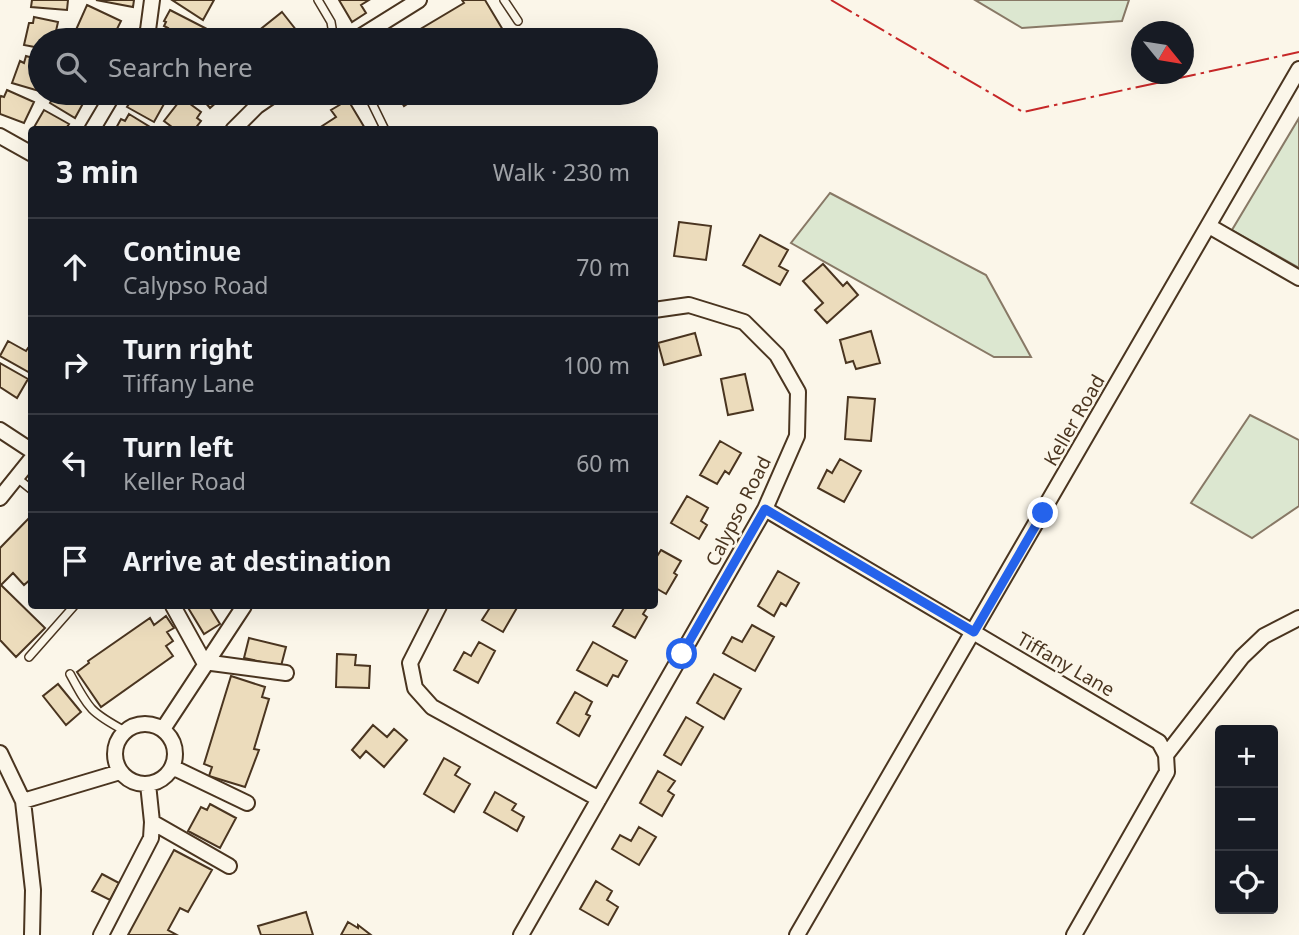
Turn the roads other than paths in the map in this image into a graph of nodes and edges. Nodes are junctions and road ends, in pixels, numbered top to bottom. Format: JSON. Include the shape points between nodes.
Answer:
{"nodes":[{"id":1,"x":152,"y":0,"type":"edge"},
{"id":2,"x":318,"y":0,"type":"edge"},
{"id":3,"x":419,"y":0,"type":"edge"},
{"id":4,"x":504,"y":0,"type":"edge"},
{"id":5,"x":518,"y":21,"type":"dead end"},
{"id":6,"x":148,"y":28,"type":"edge"},
{"id":7,"x":331,"y":28,"type":"edge"},
{"id":8,"x":374,"y":28,"type":"edge"},
{"id":9,"x":1299,"y":69,"type":"edge"},
{"id":10,"x":107,"y":105,"type":"edge"},
{"id":11,"x":258,"y":105,"type":"edge"},
{"id":12,"x":373,"y":105,"type":"edge"},
{"id":13,"x":94,"y":126,"type":"edge"},
{"id":14,"x":237,"y":126,"type":"edge"},
{"id":15,"x":383,"y":126,"type":"edge"},
{"id":16,"x":0,"y":136,"type":"edge"},
{"id":17,"x":28,"y":152,"type":"edge"},
{"id":18,"x":1209,"y":226,"type":"junction"},
{"id":19,"x":1299,"y":278,"type":"edge"},
{"id":20,"x":658,"y":309,"type":"edge"},
{"id":21,"x":0,"y":430,"type":"edge"},
{"id":22,"x":28,"y":448,"type":"edge"},
{"id":23,"x":28,"y":463,"type":"edge"},
{"id":24,"x":17,"y":478,"type":"junction"},
{"id":25,"x":28,"y":486,"type":"edge"},
{"id":26,"x":0,"y":498,"type":"edge"},
{"id":27,"x":765,"y":509,"type":"junction"},
{"id":28,"x":71,"y":609,"type":"edge"},
{"id":29,"x":175,"y":609,"type":"edge"},
{"id":30,"x":242,"y":609,"type":"edge"},
{"id":31,"x":437,"y":609,"type":"edge"},
{"id":32,"x":1299,"y":618,"type":"edge"},
{"id":33,"x":974,"y":632,"type":"junction"},
{"id":34,"x":29,"y":657,"type":"dead end"},
{"id":35,"x":206,"y":663,"type":"junction"},
{"id":36,"x":286,"y":673,"type":"dead end"},
{"id":37,"x":71,"y":674,"type":"dead end"},
{"id":38,"x":163,"y":729,"type":"junction"},
{"id":39,"x":125,"y":731,"type":"junction"},
{"id":40,"x":0,"y":753,"type":"edge"},
{"id":41,"x":1166,"y":755,"type":"junction"},
{"id":42,"x":172,"y":767,"type":"junction"},
{"id":43,"x":120,"y":772,"type":"junction"},
{"id":44,"x":148,"y":784,"type":"junction"},
{"id":45,"x":598,"y":799,"type":"junction"},
{"id":46,"x":23,"y":801,"type":"junction"},
{"id":47,"x":247,"y":803,"type":"dead end"},
{"id":48,"x":152,"y":822,"type":"junction"},
{"id":49,"x":229,"y":866,"type":"dead end"},
{"id":50,"x":32,"y":935,"type":"edge"},
{"id":51,"x":101,"y":935,"type":"edge"},
{"id":52,"x":521,"y":935,"type":"edge"},
{"id":53,"x":797,"y":935,"type":"edge"},
{"id":54,"x":1074,"y":935,"type":"edge"}],
"edges":[{"from":1,"to":6,"type":"street"},
{"from":2,"to":7,"type":"lane"},
{"from":3,"to":8,"type":"street"},
{"from":4,"to":5,"type":"lane"},
{"from":9,"to":18,"type":"street","name":"Keller Road"},
{"from":10,"to":13,"type":"street"},
{"from":11,"to":14,"type":"street"},
{"from":12,"to":15,"type":"lane"},
{"from":16,"to":17,"type":"street"},
{"from":18,"to":19,"type":"street"},
{"from":18,"to":33,"type":"street","name":"Keller Road"},
{"from":20,"to":27,"type":"street","name":"Calypso Road","via":[[689,305],[744,322],[777,355],[798,392],[797,436]]},
{"from":21,"to":22,"type":"street"},
{"from":23,"to":24,"type":"street"},
{"from":24,"to":25,"type":"lane"},
{"from":24,"to":26,"type":"street"},
{"from":27,"to":33,"type":"street","name":"Tiffany Lane"},
{"from":27,"to":45,"type":"street","name":"Calypso Road"},
{"from":28,"to":34,"type":"lane"},
{"from":29,"to":35,"type":"street"},
{"from":30,"to":35,"type":"street"},
{"from":31,"to":45,"type":"street","via":[[410,663],[415,688],[432,707]]},
{"from":32,"to":41,"type":"street","via":[[1264,636],[1242,657]]},
{"from":33,"to":41,"type":"street","name":"Tiffany Lane","via":[[1148,734]]},
{"from":33,"to":53,"type":"street","name":"Keller Road"},
{"from":35,"to":36,"type":"street"},
{"from":35,"to":38,"type":"street"},
{"from":37,"to":39,"type":"lane","via":[[87,705]]},
{"from":38,"to":39,"type":"street","via":[[140,724]]},
{"from":38,"to":42,"type":"street","via":[[174,746]]},
{"from":39,"to":43,"type":"street","via":[[114,755]]},
{"from":40,"to":46,"type":"street"},
{"from":41,"to":54,"type":"street","via":[[1167,772]]},
{"from":42,"to":44,"type":"street","via":[[162,779]]},
{"from":42,"to":47,"type":"street"},
{"from":43,"to":44,"type":"street","via":[[135,783]]},
{"from":43,"to":46,"type":"street"},
{"from":44,"to":48,"type":"street"},
{"from":45,"to":52,"type":"street","name":"Calypso Road"},
{"from":46,"to":50,"type":"street","via":[[33,890]]},
{"from":48,"to":49,"type":"street"},
{"from":48,"to":51,"type":"street","via":[[151,838]]}]}
